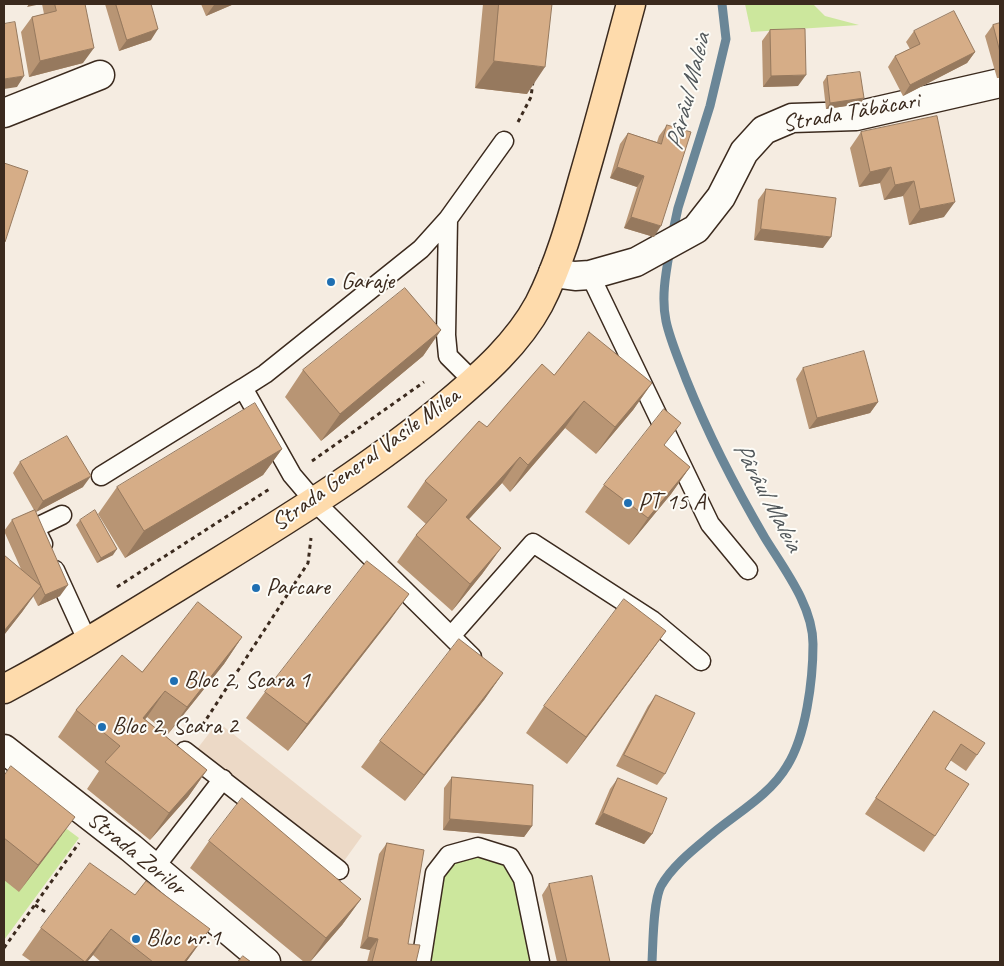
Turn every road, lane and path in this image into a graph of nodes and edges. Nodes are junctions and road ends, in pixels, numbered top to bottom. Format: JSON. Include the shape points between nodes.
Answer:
{"nodes":[{"id":1,"x":631,"y":4,"type":"edge"},
{"id":2,"x":100,"y":75,"type":"dead end"},
{"id":3,"x":534,"y":78,"type":"edge"},
{"id":4,"x":1000,"y":83,"type":"edge"},
{"id":5,"x":4,"y":113,"type":"edge"},
{"id":6,"x":504,"y":141,"type":"joint"},
{"id":7,"x":448,"y":219,"type":"junction"},
{"id":8,"x":553,"y":273,"type":"junction"},
{"id":9,"x":590,"y":275,"type":"junction"},
{"id":10,"x":452,"y":361,"type":"junction"},
{"id":11,"x":474,"y":382,"type":"junction"},
{"id":12,"x":243,"y":388,"type":"junction"},
{"id":13,"x":292,"y":474,"type":"junction"},
{"id":14,"x":101,"y":476,"type":"dead end"},
{"id":15,"x":315,"y":502,"type":"junction"},
{"id":16,"x":62,"y":515,"type":"dead end"},
{"id":17,"x":748,"y":570,"type":"dead end"},
{"id":18,"x":75,"y":614,"type":"junction"},
{"id":19,"x":451,"y":636,"type":"junction"},
{"id":20,"x":87,"y":640,"type":"junction"},
{"id":21,"x":701,"y":661,"type":"dead end"},
{"id":22,"x":483,"y":668,"type":"edge"},
{"id":23,"x":4,"y":689,"type":"edge"},
{"id":24,"x":4,"y":749,"type":"edge"},
{"id":25,"x":185,"y":751,"type":"joint"},
{"id":26,"x":222,"y":779,"type":"junction"},
{"id":27,"x":82,"y":839,"type":"dead end"},
{"id":28,"x":155,"y":867,"type":"junction"},
{"id":29,"x":339,"y":870,"type":"dead end"},
{"id":30,"x":35,"y":905,"type":"junction"},
{"id":31,"x":47,"y":913,"type":"dead end"},
{"id":32,"x":4,"y":948,"type":"edge"},
{"id":33,"x":266,"y":962,"type":"edge"},
{"id":34,"x":420,"y":962,"type":"edge"},
{"id":35,"x":540,"y":962,"type":"edge"}],
"edges":[{"from":1,"to":8,"type":"main road","name":"Strada General Vasile Milea","via":[[572,220]]},
{"from":2,"to":5,"type":"street"},
{"from":3,"to":6,"type":"path","via":[[531,97],[515,128]]},
{"from":4,"to":9,"type":"street","name":"Strada Tăbăcari","via":[[856,116],[792,118],[764,130],[744,152],[721,197],[696,229],[636,262]]},
{"from":6,"to":7,"type":"lane"},
{"from":7,"to":10,"type":"lane","via":[[446,335],[448,356]]},
{"from":7,"to":12,"type":"lane","via":[[420,249]]},
{"from":8,"to":9,"type":"street","name":"Strada Tăbăcari"},
{"from":8,"to":11,"type":"main road","name":"Strada General Vasile Milea","via":[[523,330]]},
{"from":9,"to":17,"type":"lane","via":[[710,524]]},
{"from":10,"to":11,"type":"lane"},
{"from":10,"to":13,"type":"path"},
{"from":11,"to":15,"type":"main road","name":"Strada General Vasile Milea","via":[[421,427]]},
{"from":12,"to":13,"type":"lane"},
{"from":12,"to":14,"type":"lane"},
{"from":13,"to":15,"type":"lane"},
{"from":13,"to":18,"type":"path"},
{"from":15,"to":19,"type":"lane"},
{"from":15,"to":20,"type":"main road","name":"Strada General Vasile Milea"},
{"from":15,"to":25,"type":"path","via":[[308,563]]},
{"from":16,"to":18,"type":"lane","via":[[35,528]]},
{"from":18,"to":20,"type":"lane"},
{"from":19,"to":21,"type":"lane","via":[[533,543],[652,620]]},
{"from":19,"to":22,"type":"lane"},
{"from":20,"to":23,"type":"main road","name":"Strada General Vasile Milea"},
{"from":24,"to":28,"type":"street","name":"Strada Zorilor"},
{"from":25,"to":26,"type":"lane"},
{"from":26,"to":28,"type":"lane"},
{"from":26,"to":29,"type":"lane"},
{"from":27,"to":30,"type":"path"},
{"from":28,"to":33,"type":"street","name":"Strada Zorilor"},
{"from":30,"to":31,"type":"path"},
{"from":30,"to":32,"type":"path"},
{"from":34,"to":35,"type":"lane","via":[[435,873],[449,856],[478,847],[510,857],[523,878]]}]}
